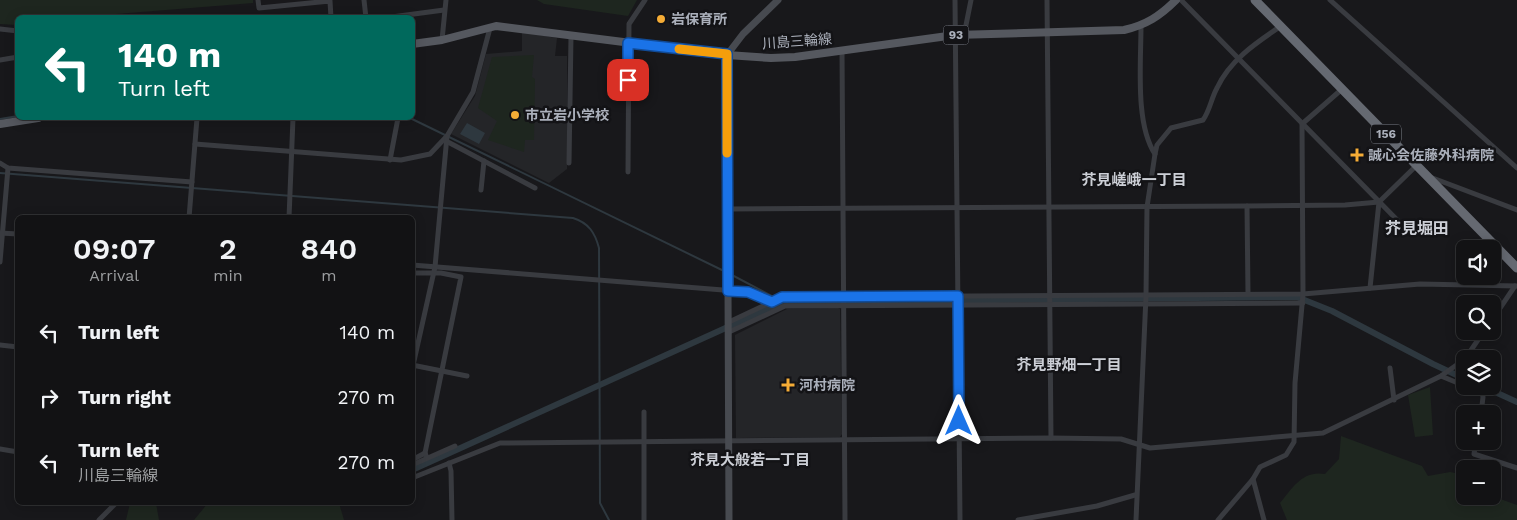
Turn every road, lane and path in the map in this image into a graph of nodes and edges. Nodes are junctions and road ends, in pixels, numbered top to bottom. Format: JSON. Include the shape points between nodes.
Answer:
{"nodes":[{"id":1,"x":258,"y":0,"type":"edge"},
{"id":2,"x":332,"y":0,"type":"edge"},
{"id":3,"x":364,"y":0,"type":"edge"},
{"id":4,"x":446,"y":0,"type":"edge"},
{"id":5,"x":645,"y":0,"type":"edge"},
{"id":6,"x":778,"y":0,"type":"edge"},
{"id":7,"x":955,"y":0,"type":"edge"},
{"id":8,"x":972,"y":0,"type":"edge"},
{"id":9,"x":1047,"y":0,"type":"edge"},
{"id":10,"x":1176,"y":0,"type":"edge"},
{"id":11,"x":1181,"y":0,"type":"edge"},
{"id":12,"x":1255,"y":0,"type":"edge"},
{"id":13,"x":1330,"y":0,"type":"edge"},
{"id":14,"x":444,"y":10,"type":"junction"},
{"id":15,"x":331,"y":15,"type":"edge"},
{"id":16,"x":366,"y":15,"type":"edge"},
{"id":17,"x":406,"y":15,"type":"edge"},
{"id":18,"x":1141,"y":26,"type":"junction"},
{"id":19,"x":1280,"y":26,"type":"junction"},
{"id":20,"x":490,"y":28,"type":"junction"},
{"id":21,"x":0,"y":29,"type":"edge"},
{"id":22,"x":15,"y":31,"type":"edge"},
{"id":23,"x":1047,"y":32,"type":"junction"},
{"id":24,"x":955,"y":35,"type":"junction"},
{"id":25,"x":964,"y":35,"type":"junction"},
{"id":26,"x":571,"y":36,"type":"junction"},
{"id":27,"x":442,"y":40,"type":"junction"},
{"id":28,"x":628,"y":43,"type":"junction"},
{"id":29,"x":415,"y":44,"type":"edge"},
{"id":30,"x":842,"y":50,"type":"junction"},
{"id":31,"x":727,"y":54,"type":"junction"},
{"id":32,"x":15,"y":58,"type":"edge"},
{"id":33,"x":1238,"y":59,"type":"junction"},
{"id":34,"x":0,"y":60,"type":"edge"},
{"id":35,"x":1341,"y":90,"type":"junction"},
{"id":36,"x":25,"y":120,"type":"edge"},
{"id":37,"x":197,"y":120,"type":"edge"},
{"id":38,"x":293,"y":120,"type":"edge"},
{"id":39,"x":398,"y":120,"type":"edge"},
{"id":40,"x":0,"y":124,"type":"edge"},
{"id":41,"x":1302,"y":124,"type":"junction"},
{"id":42,"x":446,"y":138,"type":"junction"},
{"id":43,"x":195,"y":144,"type":"junction"},
{"id":44,"x":290,"y":151,"type":"junction"},
{"id":45,"x":1155,"y":154,"type":"junction"},
{"id":46,"x":390,"y":160,"type":"junction"},
{"id":47,"x":484,"y":161,"type":"junction"},
{"id":48,"x":0,"y":163,"type":"edge"},
{"id":49,"x":569,"y":163,"type":"dead end"},
{"id":50,"x":1417,"y":165,"type":"junction"},
{"id":51,"x":1517,"y":168,"type":"edge"},
{"id":52,"x":7,"y":171,"type":"junction"},
{"id":53,"x":628,"y":172,"type":"dead end"},
{"id":54,"x":1428,"y":176,"type":"junction"},
{"id":55,"x":192,"y":183,"type":"junction"},
{"id":56,"x":535,"y":188,"type":"dead end"},
{"id":57,"x":481,"y":190,"type":"dead end"},
{"id":58,"x":1379,"y":202,"type":"junction"},
{"id":59,"x":1247,"y":206,"type":"junction"},
{"id":60,"x":1304,"y":206,"type":"junction"},
{"id":61,"x":957,"y":207,"type":"junction"},
{"id":62,"x":1048,"y":207,"type":"junction"},
{"id":63,"x":1147,"y":207,"type":"junction"},
{"id":64,"x":843,"y":208,"type":"junction"},
{"id":65,"x":728,"y":209,"type":"junction"},
{"id":66,"x":1517,"y":210,"type":"edge"},
{"id":67,"x":189,"y":215,"type":"edge"},
{"id":68,"x":289,"y":215,"type":"edge"},
{"id":69,"x":1408,"y":232,"type":"dead end"},
{"id":70,"x":1,"y":233,"type":"edge"},
{"id":71,"x":15,"y":234,"type":"edge"},
{"id":72,"x":0,"y":262,"type":"edge"},
{"id":73,"x":415,"y":265,"type":"edge"},
{"id":74,"x":435,"y":266,"type":"junction"},
{"id":75,"x":1517,"y":268,"type":"edge"},
{"id":76,"x":415,"y":273,"type":"edge"},
{"id":77,"x":433,"y":274,"type":"junction"},
{"id":78,"x":1516,"y":286,"type":"edge"},
{"id":79,"x":1370,"y":288,"type":"junction"},
{"id":80,"x":728,"y":291,"type":"junction"},
{"id":81,"x":1234,"y":294,"type":"junction"},
{"id":82,"x":1248,"y":294,"type":"junction"},
{"id":83,"x":1304,"y":294,"type":"junction"},
{"id":84,"x":1049,"y":295,"type":"junction"},
{"id":85,"x":843,"y":296,"type":"junction"},
{"id":86,"x":958,"y":296,"type":"junction"},
{"id":87,"x":1146,"y":296,"type":"junction"},
{"id":88,"x":772,"y":302,"type":"junction"},
{"id":89,"x":1303,"y":303,"type":"junction"},
{"id":90,"x":1145,"y":304,"type":"junction"},
{"id":91,"x":1234,"y":304,"type":"junction"},
{"id":92,"x":958,"y":305,"type":"junction"},
{"id":93,"x":1049,"y":305,"type":"junction"},
{"id":94,"x":843,"y":306,"type":"junction"},
{"id":95,"x":1501,"y":307,"type":"edge"},
{"id":96,"x":728,"y":322,"type":"junction"},
{"id":97,"x":728,"y":332,"type":"junction"},
{"id":98,"x":0,"y":345,"type":"edge"},
{"id":99,"x":15,"y":347,"type":"edge"},
{"id":100,"x":415,"y":358,"type":"edge"},
{"id":101,"x":1456,"y":365,"type":"edge"},
{"id":102,"x":415,"y":367,"type":"edge"},
{"id":103,"x":1390,"y":368,"type":"dead end"},
{"id":104,"x":442,"y":370,"type":"junction"},
{"id":105,"x":467,"y":376,"type":"dead end"},
{"id":106,"x":1441,"y":376,"type":"junction"},
{"id":107,"x":1456,"y":382,"type":"edge"},
{"id":108,"x":1394,"y":400,"type":"junction"},
{"id":109,"x":644,"y":412,"type":"dead end"},
{"id":110,"x":1294,"y":436,"type":"junction"},
{"id":111,"x":1051,"y":438,"type":"junction"},
{"id":112,"x":845,"y":440,"type":"junction"},
{"id":113,"x":959,"y":440,"type":"junction"},
{"id":114,"x":644,"y":441,"type":"junction"},
{"id":115,"x":729,"y":441,"type":"junction"},
{"id":116,"x":1138,"y":445,"type":"junction"},
{"id":117,"x":455,"y":446,"type":"dead end"},
{"id":118,"x":0,"y":449,"type":"edge"},
{"id":119,"x":1475,"y":450,"type":"edge"},
{"id":120,"x":15,"y":452,"type":"edge"},
{"id":121,"x":426,"y":456,"type":"junction"},
{"id":122,"x":415,"y":459,"type":"edge"},
{"id":123,"x":415,"y":463,"type":"edge"},
{"id":124,"x":449,"y":463,"type":"junction"},
{"id":125,"x":1517,"y":468,"type":"edge"},
{"id":126,"x":415,"y":477,"type":"edge"},
{"id":127,"x":1253,"y":479,"type":"junction"},
{"id":128,"x":1136,"y":495,"type":"junction"},
{"id":129,"x":115,"y":505,"type":"edge"},
{"id":130,"x":1050,"y":513,"type":"junction"},
{"id":131,"x":99,"y":520,"type":"edge"},
{"id":132,"x":452,"y":520,"type":"edge"},
{"id":133,"x":644,"y":520,"type":"edge"},
{"id":134,"x":729,"y":520,"type":"edge"},
{"id":135,"x":845,"y":520,"type":"edge"},
{"id":136,"x":960,"y":520,"type":"edge"},
{"id":137,"x":1018,"y":520,"type":"edge"},
{"id":138,"x":1050,"y":520,"type":"edge"},
{"id":139,"x":1136,"y":520,"type":"edge"},
{"id":140,"x":1218,"y":520,"type":"edge"},
{"id":141,"x":1264,"y":520,"type":"edge"}],
"edges":[{"from":1,"to":2,"type":"street","via":[[259,8]]},
{"from":2,"to":15,"type":"street"},
{"from":3,"to":16,"type":"street"},
{"from":4,"to":14,"type":"street"},
{"from":5,"to":28,"type":"street","via":[[629,24]]},
{"from":6,"to":31,"type":"street"},
{"from":7,"to":24,"type":"street"},
{"from":8,"to":25,"type":"street"},
{"from":9,"to":23,"type":"street"},
{"from":10,"to":18,"type":"main road","name":"川島三輪線","number":"93"},
{"from":11,"to":33,"type":"street"},
{"from":12,"to":19,"type":"highway","number":"156"},
{"from":13,"to":51,"type":"street"},
{"from":14,"to":17,"type":"street"},
{"from":14,"to":27,"type":"street"},
{"from":18,"to":23,"type":"main road","name":"川島三輪線","number":"93","via":[[1124,30]]},
{"from":18,"to":45,"type":"street","via":[[1142,124]]},
{"from":19,"to":33,"type":"street"},
{"from":19,"to":35,"type":"highway","number":"156"},
{"from":20,"to":26,"type":"main road","name":"川島三輪線","number":"93","via":[[514,27]]},
{"from":20,"to":27,"type":"main road","name":"川島三輪線","number":"93"},
{"from":20,"to":42,"type":"street","via":[[473,92]]},
{"from":21,"to":22,"type":"street"},
{"from":23,"to":25,"type":"main road","name":"川島三輪線","number":"93"},
{"from":23,"to":62,"type":"street"},
{"from":24,"to":25,"type":"main road","name":"川島三輪線","number":"93"},
{"from":24,"to":30,"type":"main road","name":"川島三輪線","number":"93"},
{"from":24,"to":61,"type":"street"},
{"from":26,"to":28,"type":"main road","name":"川島三輪線","number":"93"},
{"from":26,"to":49,"type":"street"},
{"from":27,"to":29,"type":"main road","name":"川島三輪線","number":"93"},
{"from":28,"to":31,"type":"main road","name":"川島三輪線","number":"93"},
{"from":28,"to":53,"type":"street"},
{"from":30,"to":31,"type":"main road","name":"川島三輪線","number":"93","via":[[771,58]]},
{"from":30,"to":64,"type":"street"},
{"from":31,"to":65,"type":"street"},
{"from":32,"to":34,"type":"street"},
{"from":33,"to":41,"type":"street"},
{"from":33,"to":45,"type":"street","via":[[1217,87],[1203,120],[1171,128]]},
{"from":35,"to":41,"type":"street"},
{"from":35,"to":50,"type":"highway","number":"156"},
{"from":36,"to":40,"type":"main road"},
{"from":37,"to":43,"type":"street"},
{"from":38,"to":44,"type":"street"},
{"from":39,"to":46,"type":"street"},
{"from":41,"to":58,"type":"street"},
{"from":41,"to":60,"type":"street"},
{"from":42,"to":46,"type":"street","via":[[423,157]]},
{"from":42,"to":47,"type":"street"},
{"from":42,"to":74,"type":"street"},
{"from":43,"to":44,"type":"street"},
{"from":43,"to":55,"type":"street"},
{"from":44,"to":46,"type":"street"},
{"from":44,"to":68,"type":"street"},
{"from":45,"to":63,"type":"street"},
{"from":47,"to":56,"type":"street"},
{"from":47,"to":57,"type":"street"},
{"from":48,"to":52,"type":"street"},
{"from":50,"to":54,"type":"highway","number":"156"},
{"from":50,"to":58,"type":"street"},
{"from":52,"to":55,"type":"street"},
{"from":52,"to":70,"type":"street"},
{"from":54,"to":66,"type":"street"},
{"from":54,"to":75,"type":"highway","number":"156"},
{"from":55,"to":67,"type":"street"},
{"from":58,"to":60,"type":"street"},
{"from":58,"to":69,"type":"street"},
{"from":58,"to":79,"type":"street"},
{"from":59,"to":60,"type":"street"},
{"from":59,"to":63,"type":"street"},
{"from":59,"to":82,"type":"street"},
{"from":60,"to":83,"type":"street"},
{"from":61,"to":62,"type":"street"},
{"from":61,"to":64,"type":"street"},
{"from":61,"to":86,"type":"street"},
{"from":62,"to":63,"type":"street"},
{"from":62,"to":84,"type":"street"},
{"from":63,"to":87,"type":"street"},
{"from":64,"to":65,"type":"street"},
{"from":64,"to":85,"type":"street"},
{"from":65,"to":80,"type":"street"},
{"from":70,"to":71,"type":"street"},
{"from":70,"to":72,"type":"street"},
{"from":73,"to":74,"type":"street"},
{"from":74,"to":77,"type":"street"},
{"from":74,"to":80,"type":"street"},
{"from":76,"to":77,"type":"street"},
{"from":77,"to":100,"type":"street"},
{"from":77,"to":104,"type":"street","via":[[461,277]]},
{"from":78,"to":79,"type":"street","via":[[1420,284]]},
{"from":78,"to":95,"type":"street"},
{"from":79,"to":83,"type":"street"},
{"from":80,"to":88,"type":"street","via":[[748,292]]},
{"from":80,"to":96,"type":"street"},
{"from":81,"to":82,"type":"street"},
{"from":81,"to":87,"type":"street"},
{"from":81,"to":91,"type":"street"},
{"from":82,"to":83,"type":"street"},
{"from":83,"to":89,"type":"street"},
{"from":84,"to":86,"type":"street"},
{"from":84,"to":87,"type":"street"},
{"from":84,"to":93,"type":"street"},
{"from":85,"to":86,"type":"street"},
{"from":85,"to":88,"type":"street","via":[[782,297]]},
{"from":85,"to":94,"type":"street"},
{"from":86,"to":92,"type":"street"},
{"from":87,"to":90,"type":"street"},
{"from":88,"to":96,"type":"street"},
{"from":89,"to":91,"type":"street"},
{"from":89,"to":110,"type":"street","via":[[1295,382]]},
{"from":90,"to":91,"type":"street"},
{"from":90,"to":93,"type":"street"},
{"from":90,"to":116,"type":"street"},
{"from":92,"to":93,"type":"street"},
{"from":92,"to":94,"type":"street"},
{"from":92,"to":113,"type":"street"},
{"from":93,"to":111,"type":"street"},
{"from":94,"to":97,"type":"street","via":[[786,306]]},
{"from":94,"to":112,"type":"street"},
{"from":96,"to":97,"type":"street"},
{"from":97,"to":115,"type":"street"},
{"from":98,"to":99,"type":"street"},
{"from":101,"to":106,"type":"street"},
{"from":102,"to":104,"type":"street"},
{"from":103,"to":108,"type":"street"},
{"from":104,"to":105,"type":"street"},
{"from":104,"to":121,"type":"street"},
{"from":106,"to":107,"type":"street"},
{"from":106,"to":108,"type":"street"},
{"from":108,"to":110,"type":"street","via":[[1323,433]]},
{"from":109,"to":114,"type":"street"},
{"from":110,"to":116,"type":"street","via":[[1150,448]]},
{"from":110,"to":127,"type":"street","via":[[1291,450],[1260,467]]},
{"from":111,"to":113,"type":"street"},
{"from":111,"to":116,"type":"street","via":[[1121,439]]},
{"from":112,"to":113,"type":"street"},
{"from":112,"to":115,"type":"street"},
{"from":112,"to":135,"type":"street"},
{"from":113,"to":136,"type":"street"},
{"from":114,"to":115,"type":"street"},
{"from":114,"to":124,"type":"street","via":[[500,443]]},
{"from":114,"to":133,"type":"street"},
{"from":115,"to":134,"type":"street"},
{"from":116,"to":128,"type":"street"},
{"from":117,"to":121,"type":"street"},
{"from":118,"to":120,"type":"street"},
{"from":119,"to":125,"type":"street","via":[[1474,454]]},
{"from":121,"to":122,"type":"street"},
{"from":121,"to":123,"type":"street"},
{"from":124,"to":126,"type":"street"},
{"from":124,"to":132,"type":"street"},
{"from":127,"to":140,"type":"street"},
{"from":127,"to":141,"type":"street"},
{"from":128,"to":130,"type":"street","via":[[1097,506]]},
{"from":128,"to":139,"type":"street"},
{"from":129,"to":131,"type":"street"},
{"from":130,"to":137,"type":"street"},
{"from":130,"to":138,"type":"street"}]}
